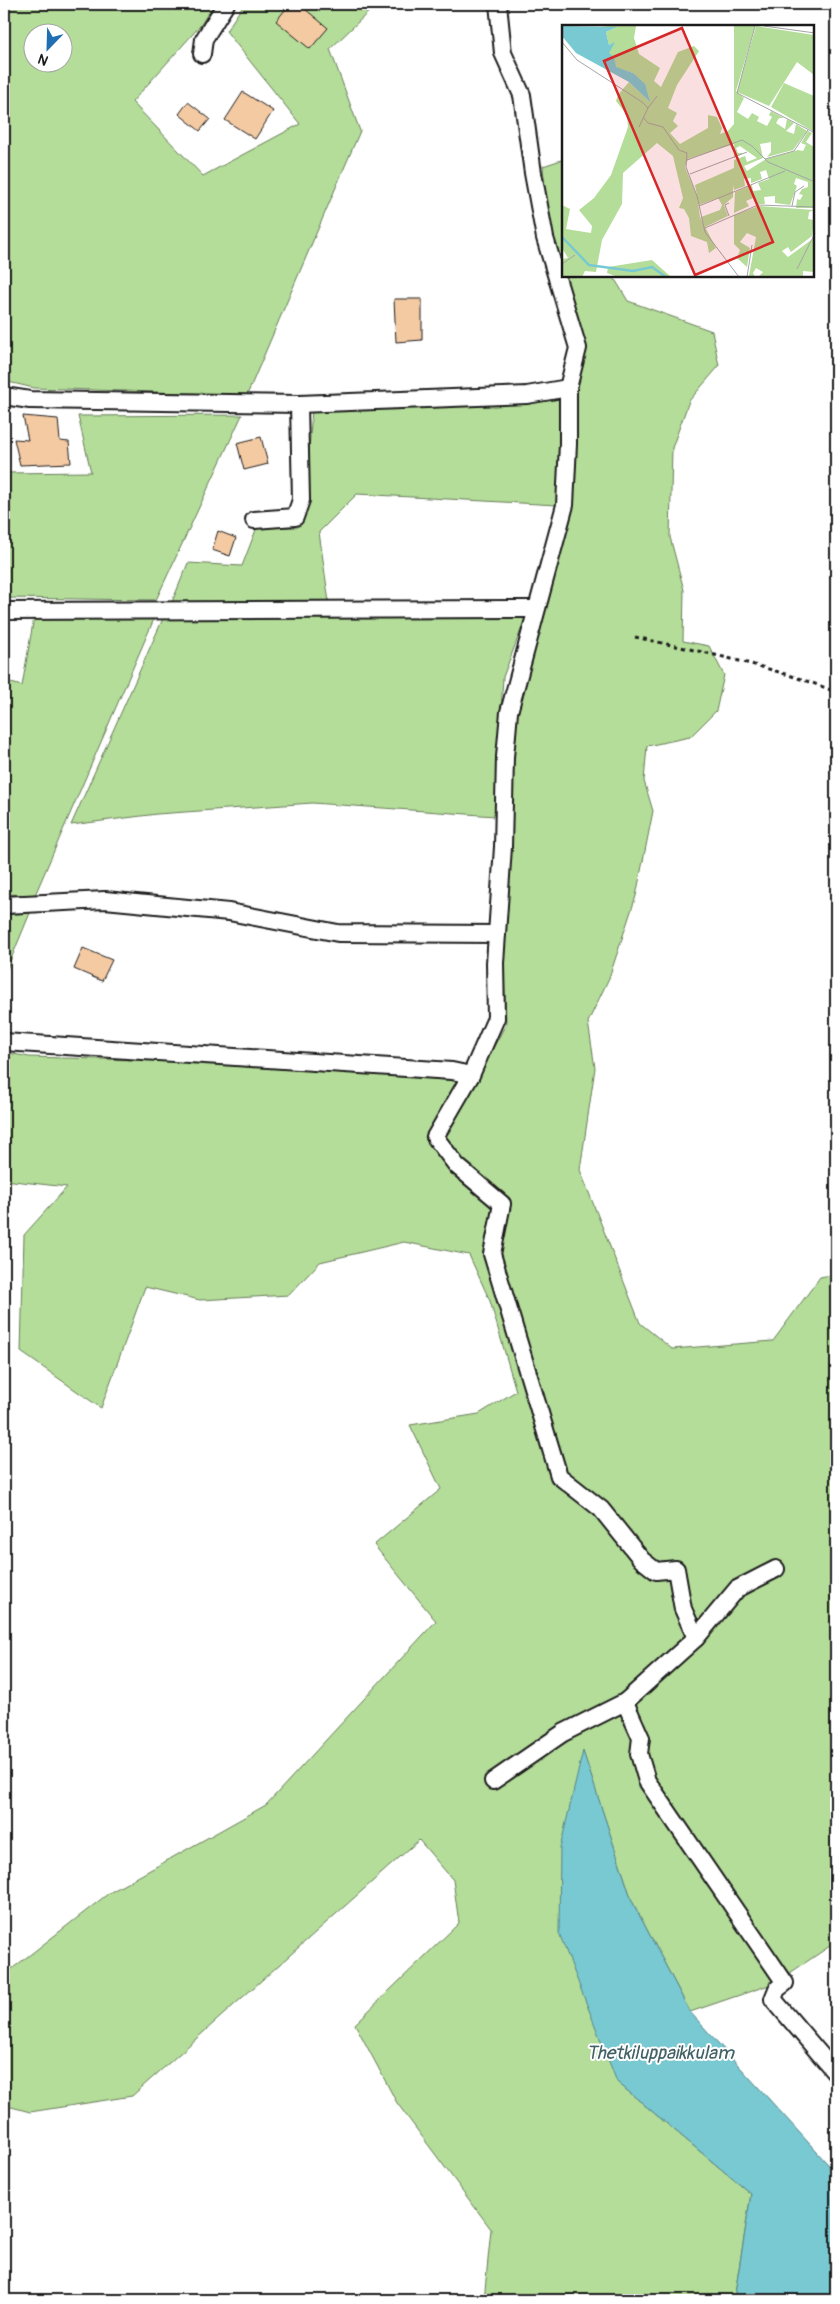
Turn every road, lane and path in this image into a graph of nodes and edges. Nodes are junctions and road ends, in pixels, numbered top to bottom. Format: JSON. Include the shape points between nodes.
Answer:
{"nodes":[{"id":1,"x":226,"y":4,"type":"edge"},
{"id":2,"x":498,"y":4,"type":"edge"},
{"id":3,"x":202,"y":54,"type":"dead end"},
{"id":4,"x":568,"y":388,"type":"junction"},
{"id":5,"x":4,"y":396,"type":"edge"},
{"id":6,"x":299,"y":404,"type":"junction"},
{"id":7,"x":254,"y":520,"type":"dead end"},
{"id":8,"x":535,"y":609,"type":"junction"},
{"id":9,"x":4,"y":611,"type":"edge"},
{"id":10,"x":636,"y":637,"type":"dead end"},
{"id":11,"x":836,"y":692,"type":"edge"},
{"id":12,"x":4,"y":905,"type":"edge"},
{"id":13,"x":497,"y":934,"type":"junction"},
{"id":14,"x":4,"y":1042,"type":"edge"},
{"id":15,"x":471,"y":1075,"type":"junction"},
{"id":16,"x":776,"y":1569,"type":"dead end"},
{"id":17,"x":696,"y":1638,"type":"junction"},
{"id":18,"x":625,"y":1702,"type":"junction"},
{"id":19,"x":494,"y":1781,"type":"dead end"},
{"id":20,"x":836,"y":2073,"type":"edge"}],
"edges":[{"from":1,"to":3,"type":"street","via":[[204,39]]},
{"from":2,"to":4,"type":"street","via":[[503,53],[522,95],[532,173],[545,238],[578,348]]},
{"from":4,"to":6,"type":"street","via":[[526,395]]},
{"from":4,"to":8,"type":"street","via":[[565,505]]},
{"from":5,"to":6,"type":"street","via":[[30,400]]},
{"from":6,"to":7,"type":"street","via":[[301,500],[295,516]]},
{"from":8,"to":9,"type":"street"},
{"from":8,"to":13,"type":"street","via":[[509,712]]},
{"from":10,"to":11,"type":"path","via":[[802,678]]},
{"from":12,"to":13,"type":"street","via":[[105,900],[229,912],[338,934]]},
{"from":13,"to":15,"type":"street","via":[[496,1018]]},
{"from":14,"to":15,"type":"street","via":[[452,1071]]},
{"from":15,"to":17,"type":"street","via":[[435,1136],[457,1166],[502,1204],[492,1254],[559,1476],[601,1509],[642,1560],[656,1571],[676,1570],[683,1609]]},
{"from":16,"to":17,"type":"street","via":[[737,1589]]},
{"from":17,"to":18,"type":"street"},
{"from":18,"to":19,"type":"street","via":[[563,1734]]},
{"from":18,"to":20,"type":"street","via":[[641,1738],[639,1754],[647,1781],[785,1983],[777,1989],[773,1999]]}]}
